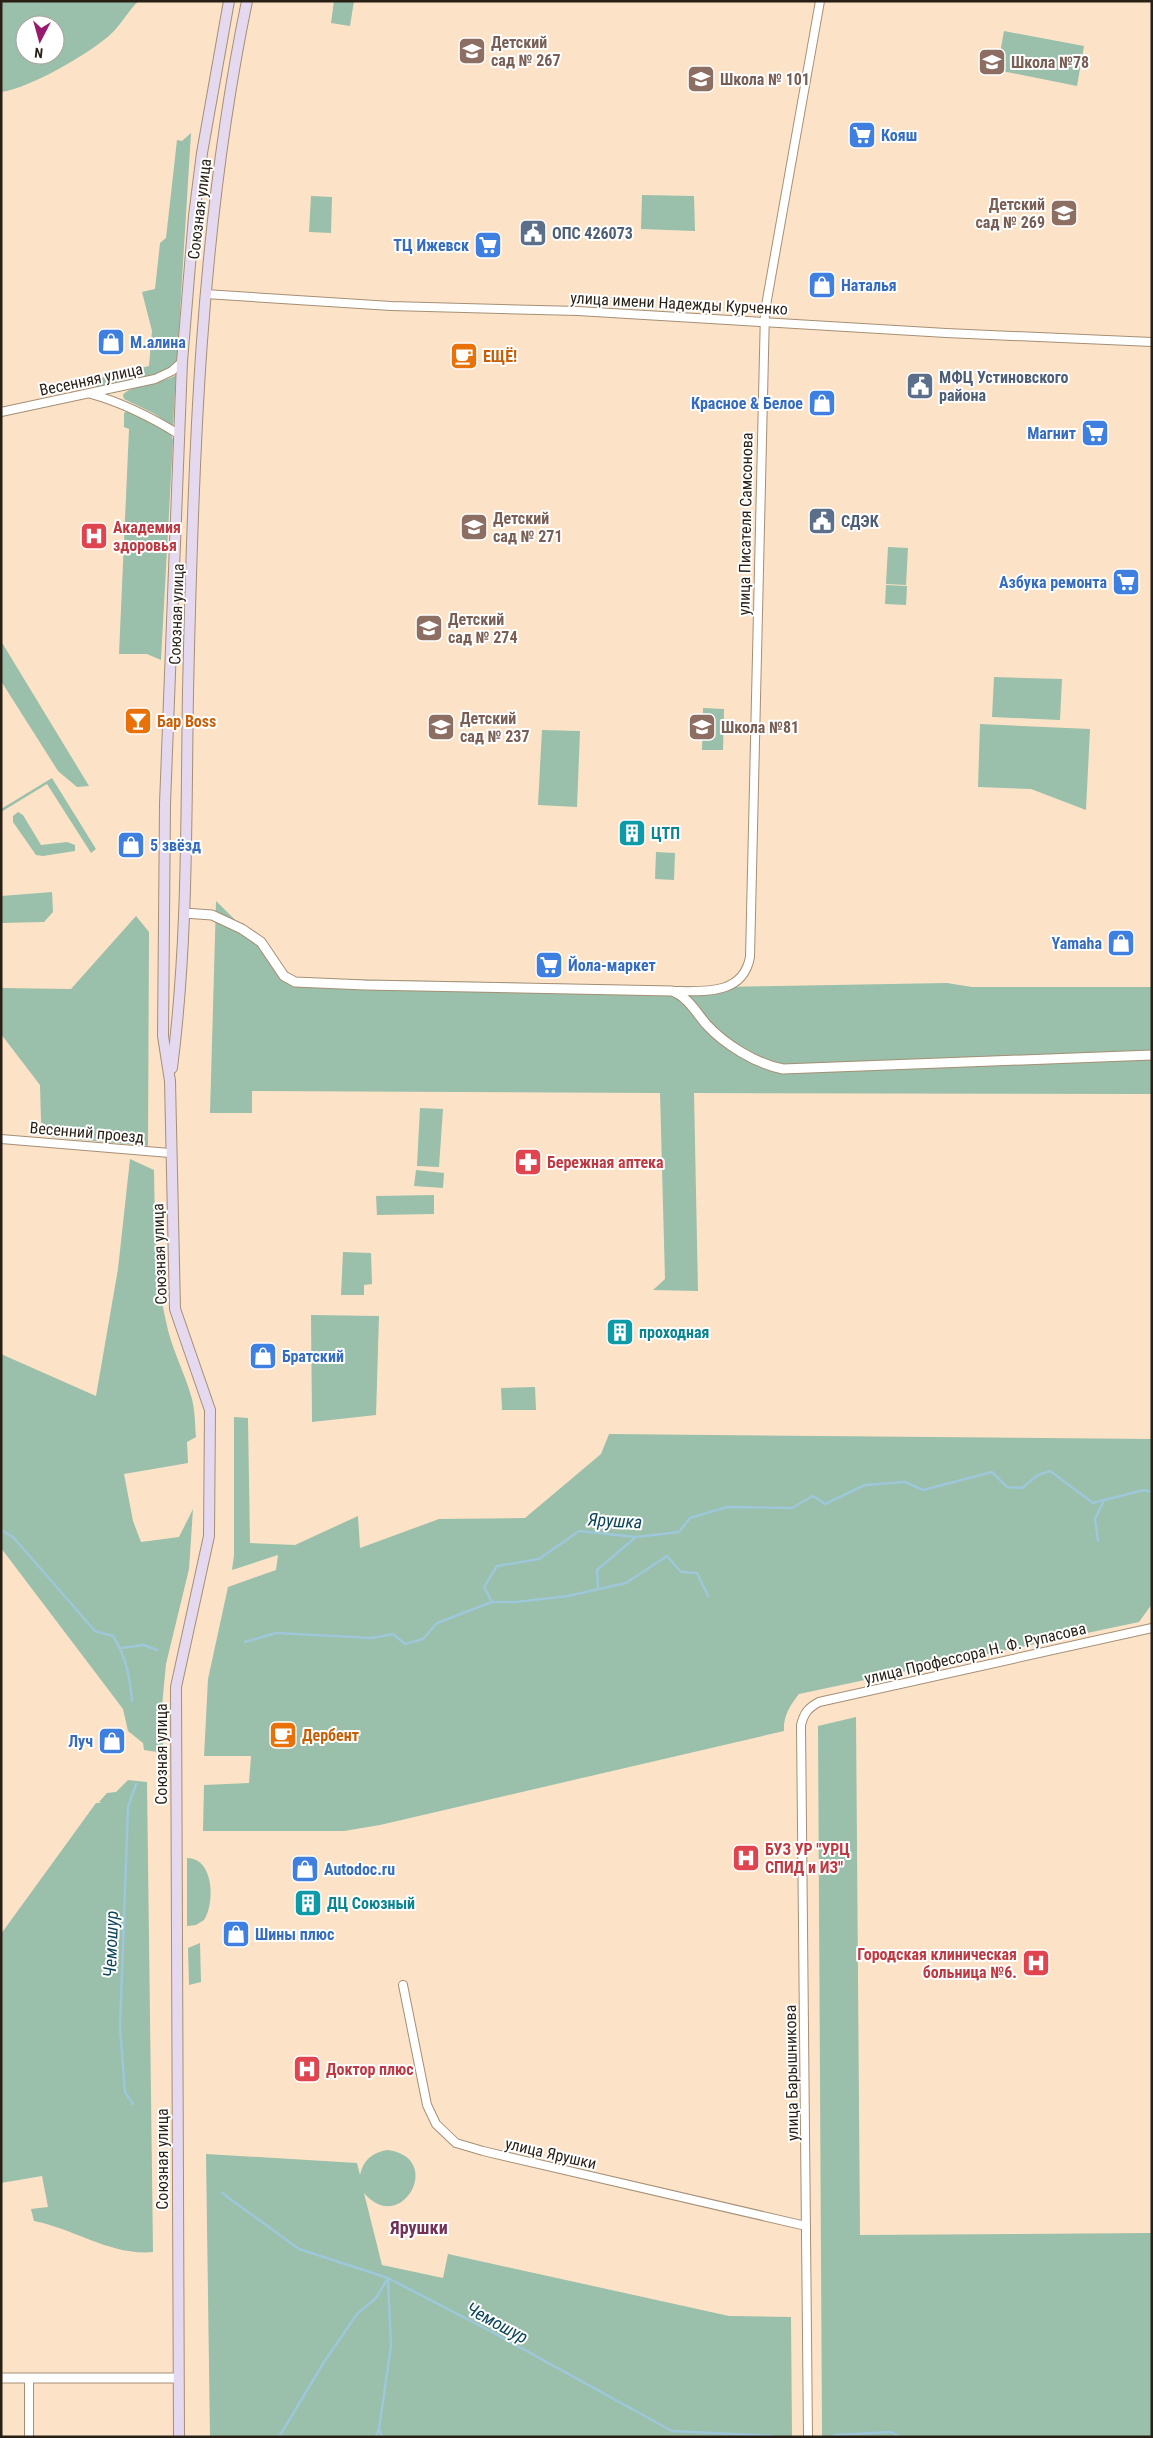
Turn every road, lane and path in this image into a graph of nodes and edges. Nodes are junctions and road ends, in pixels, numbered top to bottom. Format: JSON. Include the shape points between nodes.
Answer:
{"nodes":[{"id":1,"x":229,"y":1,"type":"edge"},
{"id":2,"x":247,"y":1,"type":"edge"},
{"id":3,"x":820,"y":1,"type":"edge"},
{"id":4,"x":194,"y":216,"type":"junction"},
{"id":5,"x":212,"y":218,"type":"junction"},
{"id":6,"x":205,"y":294,"type":"junction"},
{"id":7,"x":765,"y":323,"type":"junction"},
{"id":8,"x":1152,"y":342,"type":"edge"},
{"id":9,"x":182,"y":362,"type":"junction"},
{"id":10,"x":199,"y":363,"type":"junction"},
{"id":11,"x":89,"y":393,"type":"junction"},
{"id":12,"x":1,"y":412,"type":"edge"},
{"id":13,"x":180,"y":435,"type":"junction"},
{"id":14,"x":184,"y":914,"type":"junction"},
{"id":15,"x":672,"y":991,"type":"junction"},
{"id":16,"x":163,"y":1036,"type":"junction"},
{"id":17,"x":176,"y":1036,"type":"junction"},
{"id":18,"x":1152,"y":1055,"type":"edge"},
{"id":19,"x":170,"y":1081,"type":"junction"},
{"id":20,"x":1,"y":1139,"type":"edge"},
{"id":21,"x":170,"y":1153,"type":"junction"},
{"id":22,"x":1152,"y":1628,"type":"edge"},
{"id":23,"x":807,"y":1710,"type":"joint"},
{"id":24,"x":403,"y":1985,"type":"dead end"},
{"id":25,"x":806,"y":2226,"type":"junction"},
{"id":26,"x":1,"y":2378,"type":"edge"},
{"id":27,"x":29,"y":2378,"type":"junction"},
{"id":28,"x":178,"y":2378,"type":"junction"},
{"id":29,"x":29,"y":2437,"type":"edge"},
{"id":30,"x":179,"y":2437,"type":"edge"},
{"id":31,"x":808,"y":2437,"type":"edge"}],
"edges":[{"from":1,"to":4,"type":"main road","name":"Союзная улица"},
{"from":2,"to":5,"type":"main road","name":"Союзная улица"},
{"from":3,"to":7,"type":"street","name":"улица Писателя Самсонова"},
{"from":4,"to":5,"type":"main road"},
{"from":4,"to":9,"type":"main road","name":"Союзная улица"},
{"from":5,"to":6,"type":"main road","name":"Союзная улица"},
{"from":6,"to":7,"type":"street","name":"улица имени Надежды Курченко"},
{"from":6,"to":10,"type":"main road","name":"Союзная улица"},
{"from":7,"to":8,"type":"street","name":"улица имени Надежды Курченко"},
{"from":7,"to":15,"type":"street","name":"улица Писателя Самсонова","via":[[750,957],[744,972],[726,988]]},
{"from":9,"to":10,"type":"main road"},
{"from":9,"to":11,"type":"street","name":"Весенняя улица","via":[[164,376]]},
{"from":9,"to":13,"type":"main road","name":"Союзная улица"},
{"from":10,"to":14,"type":"main road","name":"Союзная улица"},
{"from":11,"to":12,"type":"street","name":"Весенняя улица"},
{"from":11,"to":13,"type":"street","via":[[122,403]]},
{"from":13,"to":16,"type":"main road","name":"Союзная улица","via":[[165,804]]},
{"from":14,"to":15,"type":"street","via":[[212,915],[242,929],[261,942],[284,976],[296,982]]},
{"from":14,"to":17,"type":"main road","name":"Союзная улица"},
{"from":15,"to":18,"type":"street","via":[[684,998],[723,1039],[765,1064],[783,1069]]},
{"from":16,"to":17,"type":"main road"},
{"from":16,"to":19,"type":"main road","name":"Союзная улица"},
{"from":17,"to":19,"type":"main road","name":"Союзная улица"},
{"from":19,"to":21,"type":"main road","name":"Союзная улица"},
{"from":20,"to":21,"type":"street","name":"Весенний проезд"},
{"from":21,"to":28,"type":"main road","name":"Союзная улица","via":[[175,1309],[210,1410],[209,1536],[176,1687]]},
{"from":22,"to":23,"type":"street","name":"улица Профессора Н. Ф. Рупасова","via":[[819,1702]]},
{"from":23,"to":25,"type":"street","name":"улица Барышникова","via":[[801,1725]]},
{"from":24,"to":25,"type":"street","name":"улица Ярушки","via":[[427,2105],[436,2124],[456,2143]]},
{"from":25,"to":31,"type":"street","name":"улица Барышникова"},
{"from":26,"to":27,"type":"street"},
{"from":27,"to":28,"type":"street"},
{"from":27,"to":29,"type":"street"},
{"from":28,"to":30,"type":"main road","name":"Союзная улица"}]}
